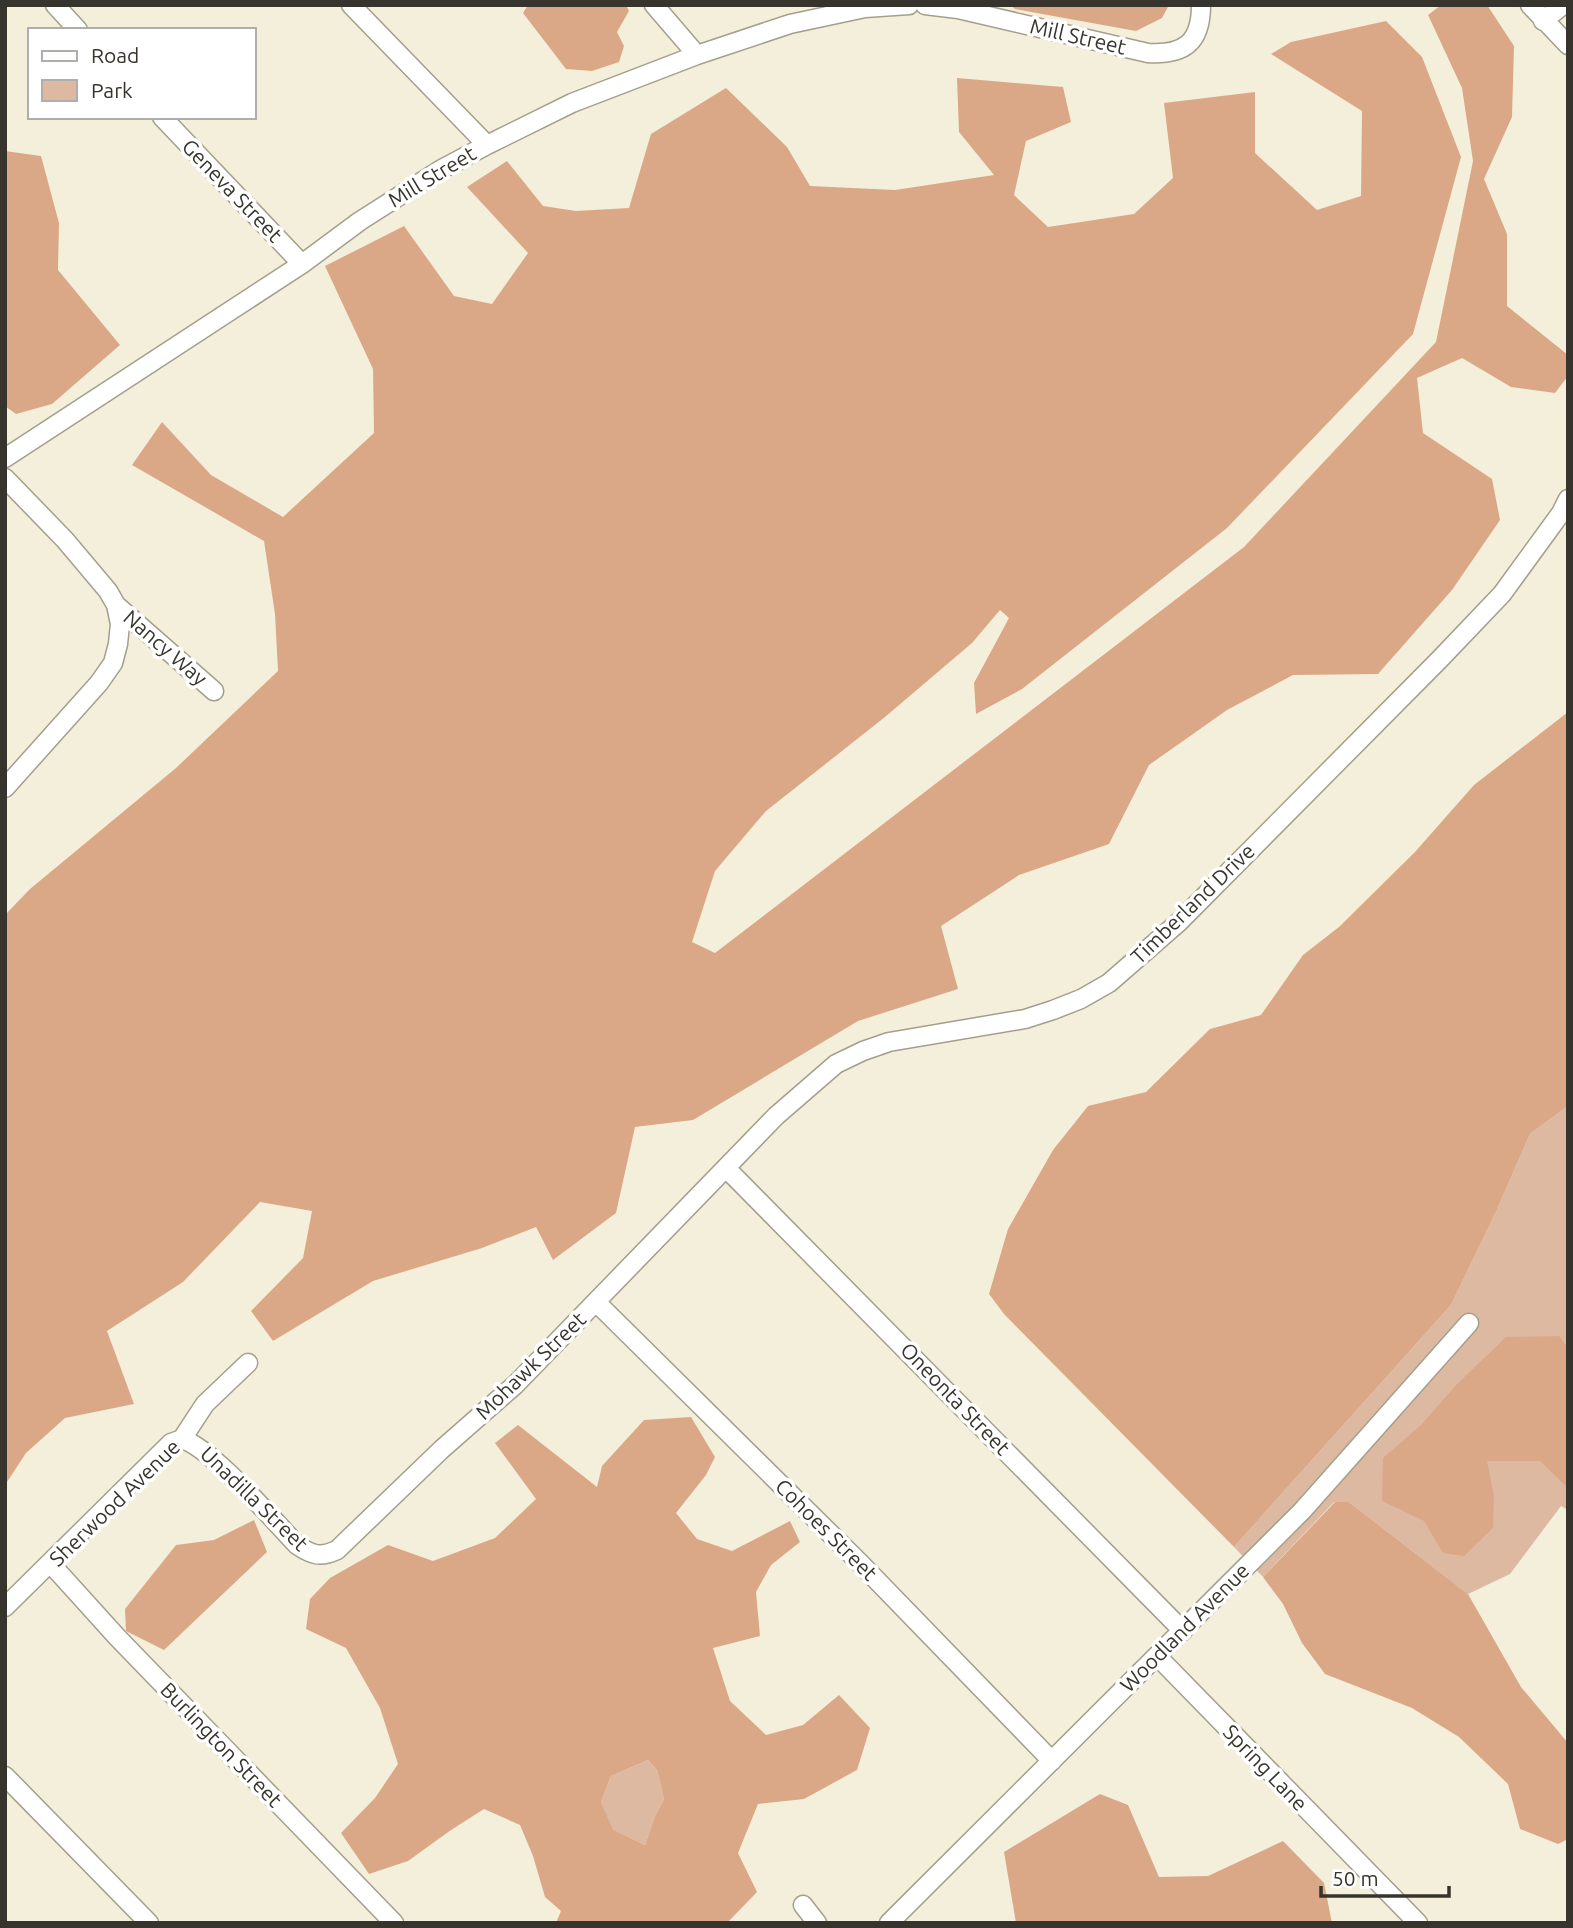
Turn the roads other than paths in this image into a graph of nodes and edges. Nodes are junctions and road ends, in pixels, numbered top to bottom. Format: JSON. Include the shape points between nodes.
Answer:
{"nodes":[{"id":1,"x":55,"y":5,"type":"edge"},
{"id":2,"x":351,"y":5,"type":"edge"},
{"id":3,"x":654,"y":5,"type":"edge"},
{"id":4,"x":909,"y":5,"type":"edge"},
{"id":5,"x":925,"y":5,"type":"edge"},
{"id":6,"x":1201,"y":5,"type":"edge"},
{"id":7,"x":1530,"y":5,"type":"edge"},
{"id":8,"x":1563,"y":5,"type":"edge"},
{"id":9,"x":1543,"y":20,"type":"junction"},
{"id":10,"x":76,"y":28,"type":"edge"},
{"id":11,"x":1568,"y":45,"type":"edge"},
{"id":12,"x":697,"y":55,"type":"junction"},
{"id":13,"x":164,"y":119,"type":"edge"},
{"id":14,"x":487,"y":145,"type":"junction"},
{"id":15,"x":302,"y":264,"type":"junction"},
{"id":16,"x":5,"y":458,"type":"edge"},
{"id":17,"x":5,"y":478,"type":"edge"},
{"id":18,"x":1568,"y":499,"type":"edge"},
{"id":19,"x":116,"y":605,"type":"junction"},
{"id":20,"x":214,"y":691,"type":"dead end"},
{"id":21,"x":5,"y":788,"type":"edge"},
{"id":22,"x":726,"y":1168,"type":"junction"},
{"id":23,"x":597,"y":1303,"type":"junction"},
{"id":24,"x":1469,"y":1323,"type":"dead end"},
{"id":25,"x":248,"y":1363,"type":"dead end"},
{"id":26,"x":182,"y":1439,"type":"junction"},
{"id":27,"x":327,"y":1555,"type":"joint"},
{"id":28,"x":51,"y":1564,"type":"junction"},
{"id":29,"x":5,"y":1607,"type":"edge"},
{"id":30,"x":1183,"y":1631,"type":"junction"},
{"id":31,"x":1157,"y":1656,"type":"junction"},
{"id":32,"x":1052,"y":1761,"type":"junction"},
{"id":33,"x":5,"y":1776,"type":"edge"},
{"id":34,"x":803,"y":1905,"type":"dead end"},
{"id":35,"x":149,"y":1923,"type":"edge"},
{"id":36,"x":394,"y":1923,"type":"edge"},
{"id":37,"x":817,"y":1923,"type":"edge"},
{"id":38,"x":889,"y":1923,"type":"edge"},
{"id":39,"x":1418,"y":1923,"type":"edge"}],
"edges":[{"from":1,"to":10,"type":"street"},
{"from":2,"to":14,"type":"street"},
{"from":3,"to":12,"type":"street"},
{"from":4,"to":12,"type":"street","name":"Mill Street","via":[[865,8],[790,24]]},
{"from":5,"to":6,"type":"street","name":"Mill Street","via":[[1167,54],[1181,51],[1192,40],[1201,25]]},
{"from":7,"to":9,"type":"street"},
{"from":8,"to":9,"type":"street"},
{"from":9,"to":11,"type":"street"},
{"from":12,"to":14,"type":"street","name":"Mill Street","via":[[572,103]]},
{"from":13,"to":15,"type":"street","name":"Geneva Street"},
{"from":14,"to":15,"type":"street","name":"Mill Street","via":[[383,206]]},
{"from":15,"to":16,"type":"street","name":"Mill Street"},
{"from":17,"to":19,"type":"street","name":"Nancy Way","via":[[65,540]]},
{"from":18,"to":22,"type":"street","name":"Timberland Drive","via":[[1502,594],[1179,922],[1109,982],[1071,1003],[1025,1019],[916,1035],[836,1064],[803,1090]]},
{"from":19,"to":20,"type":"street","name":"Nancy Way"},
{"from":19,"to":21,"type":"street","via":[[120,624],[113,663]]},
{"from":22,"to":23,"type":"street","name":"Mohawk Street"},
{"from":22,"to":30,"type":"street","name":"Oneonta Street"},
{"from":23,"to":27,"type":"street","name":"Mohawk Street","via":[[515,1385]]},
{"from":23,"to":32,"type":"street","name":"Cohoes Street"},
{"from":24,"to":30,"type":"street","name":"Woodland Avenue","via":[[1312,1500]]},
{"from":25,"to":26,"type":"street","name":"Sherwood Avenue","via":[[205,1404]]},
{"from":26,"to":27,"type":"street","name":"Unadilla Street","via":[[195,1443],[224,1469],[297,1545],[309,1553]]},
{"from":26,"to":28,"type":"street","name":"Sherwood Avenue","via":[[171,1443]]},
{"from":28,"to":29,"type":"street","name":"Sherwood Avenue"},
{"from":28,"to":36,"type":"street","name":"Burlington Street"},
{"from":30,"to":31,"type":"street","name":"Woodland Avenue"},
{"from":31,"to":32,"type":"street","name":"Woodland Avenue"},
{"from":31,"to":39,"type":"street","name":"Spring Lane"},
{"from":32,"to":38,"type":"street","name":"Woodland Avenue"},
{"from":33,"to":35,"type":"street"},
{"from":34,"to":37,"type":"street"}]}
